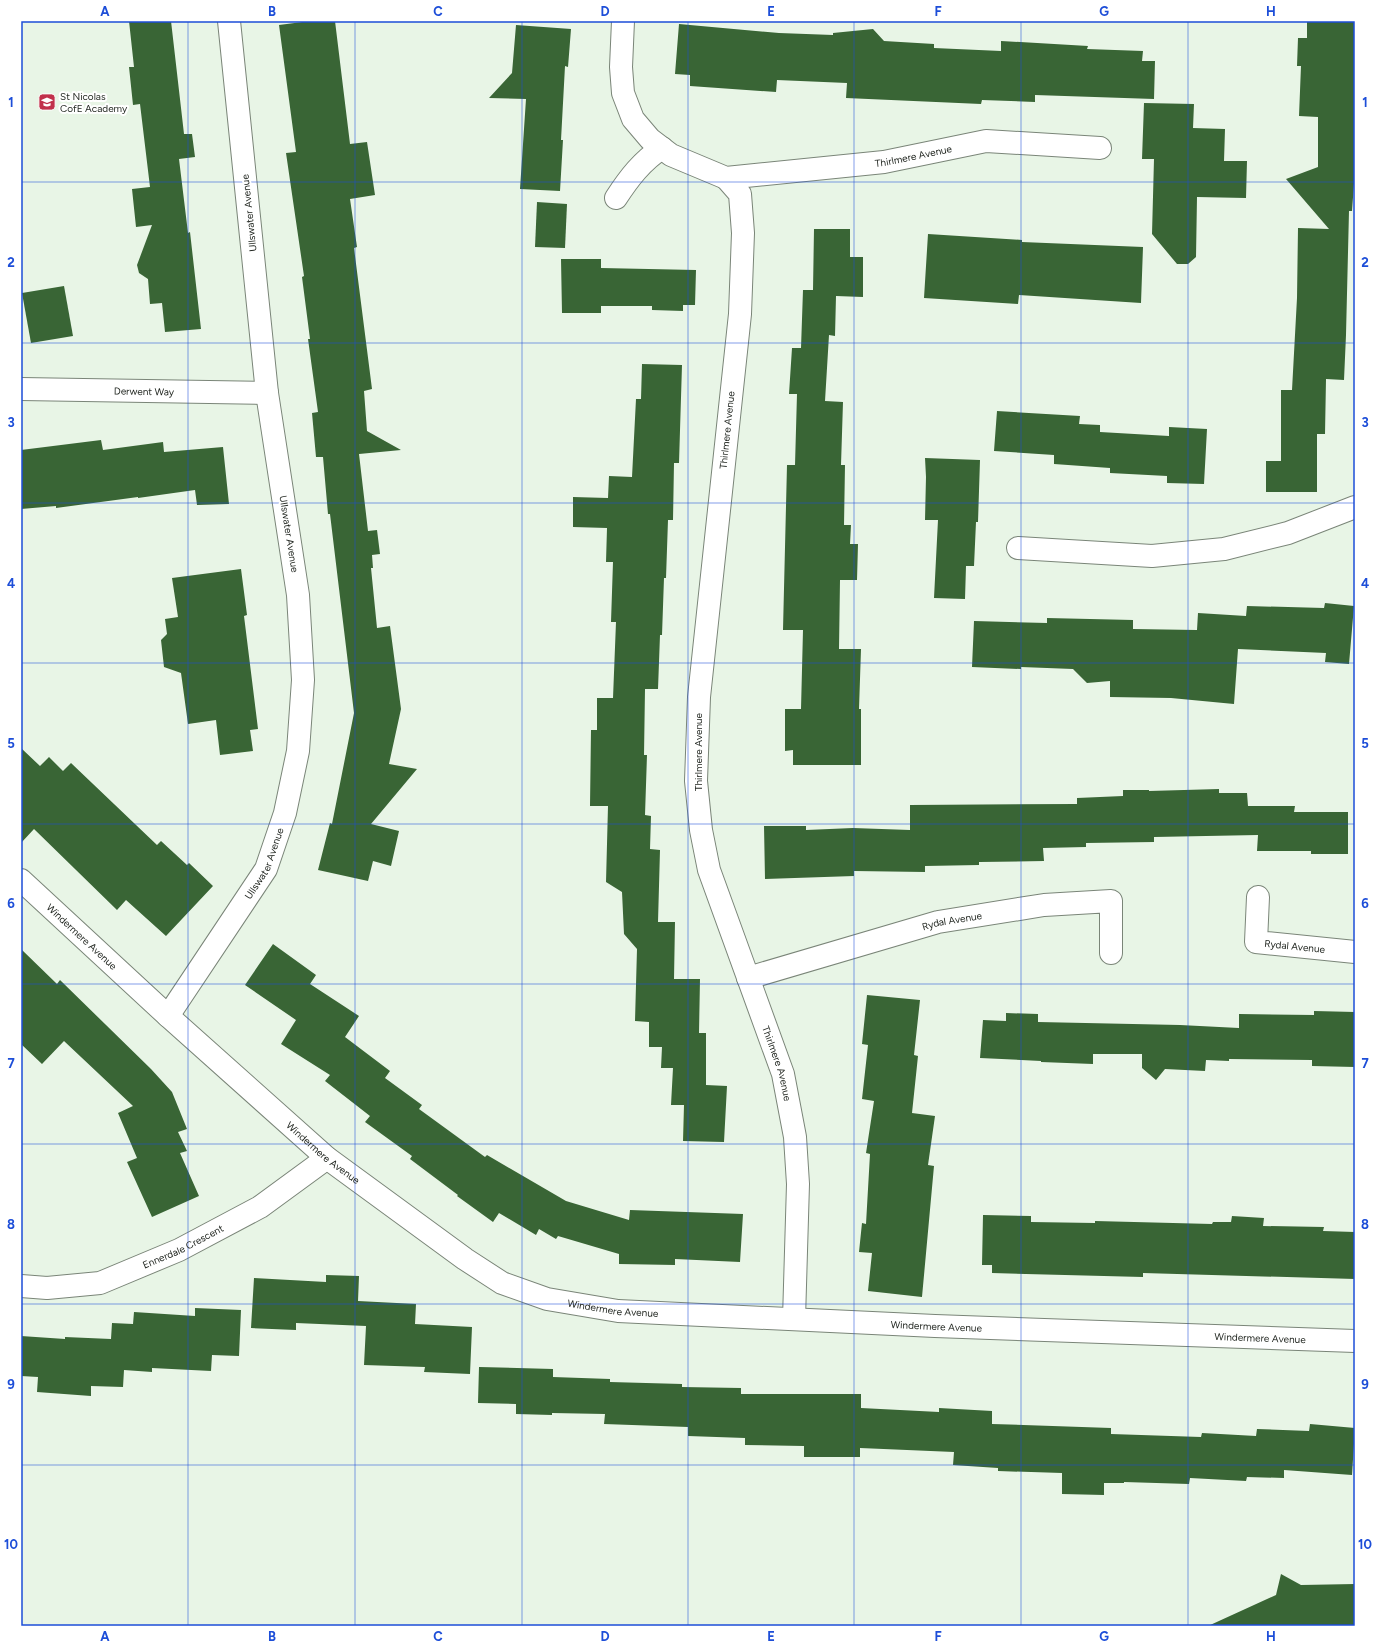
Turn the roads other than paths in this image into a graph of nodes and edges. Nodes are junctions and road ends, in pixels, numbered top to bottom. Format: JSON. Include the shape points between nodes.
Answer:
{"nodes":[{"id":1,"x":229,"y":21,"type":"edge"},
{"id":2,"x":623,"y":21,"type":"edge"},
{"id":3,"x":662,"y":148,"type":"junction"},
{"id":4,"x":1100,"y":148,"type":"dead end"},
{"id":5,"x":726,"y":178,"type":"junction"},
{"id":6,"x":616,"y":198,"type":"dead end"},
{"id":7,"x":21,"y":389,"type":"edge"},
{"id":8,"x":267,"y":393,"type":"junction"},
{"id":9,"x":1355,"y":508,"type":"edge"},
{"id":10,"x":1018,"y":548,"type":"dead end"},
{"id":11,"x":21,"y":880,"type":"edge"},
{"id":12,"x":1258,"y":897,"type":"dead end"},
{"id":13,"x":1355,"y":952,"type":"edge"},
{"id":14,"x":1111,"y":953,"type":"dead end"},
{"id":15,"x":748,"y":978,"type":"junction"},
{"id":16,"x":168,"y":1016,"type":"junction"},
{"id":17,"x":327,"y":1158,"type":"junction"},
{"id":18,"x":21,"y":1286,"type":"edge"},
{"id":19,"x":794,"y":1319,"type":"junction"},
{"id":20,"x":1355,"y":1341,"type":"edge"}],
"edges":[{"from":1,"to":8,"type":"street","name":"Ullswater Avenue"},
{"from":2,"to":3,"type":"street","name":"Thirlmere Avenue","via":[[623,93],[633,119],[650,139]]},
{"from":3,"to":5,"type":"street","name":"Thirlmere Avenue"},
{"from":3,"to":6,"type":"street","via":[[648,157]]},
{"from":4,"to":5,"type":"street","name":"Thirlmere Avenue","via":[[986,141],[884,162]]},
{"from":5,"to":15,"type":"street","name":"Thirlmere Avenue","via":[[740,194],[743,233],[740,314],[699,697],[696,781],[701,830],[709,870]]},
{"from":7,"to":8,"type":"street","name":"Derwent Way"},
{"from":8,"to":16,"type":"street","name":"Ullswater Avenue","via":[[298,596],[303,680],[298,751],[285,813],[266,869]]},
{"from":9,"to":10,"type":"street","via":[[1288,533],[1224,549],[1152,556]]},
{"from":11,"to":16,"type":"street","name":"Windermere Avenue"},
{"from":12,"to":13,"type":"street","name":"Rydal Avenue","via":[[1256,942]]},
{"from":14,"to":15,"type":"street","name":"Rydal Avenue","via":[[1112,902],[1044,905],[938,922]]},
{"from":15,"to":19,"type":"street","name":"Thirlmere Avenue","via":[[783,1074],[795,1136],[798,1184]]},
{"from":16,"to":17,"type":"street","name":"Windermere Avenue"},
{"from":17,"to":18,"type":"street","name":"Ennerdale Crescent","via":[[260,1207],[179,1250],[100,1283],[47,1288]]},
{"from":17,"to":19,"type":"street","name":"Windermere Avenue","via":[[464,1259],[502,1283],[548,1299],[618,1311]]},
{"from":19,"to":20,"type":"street","name":"Windermere Avenue"}]}
